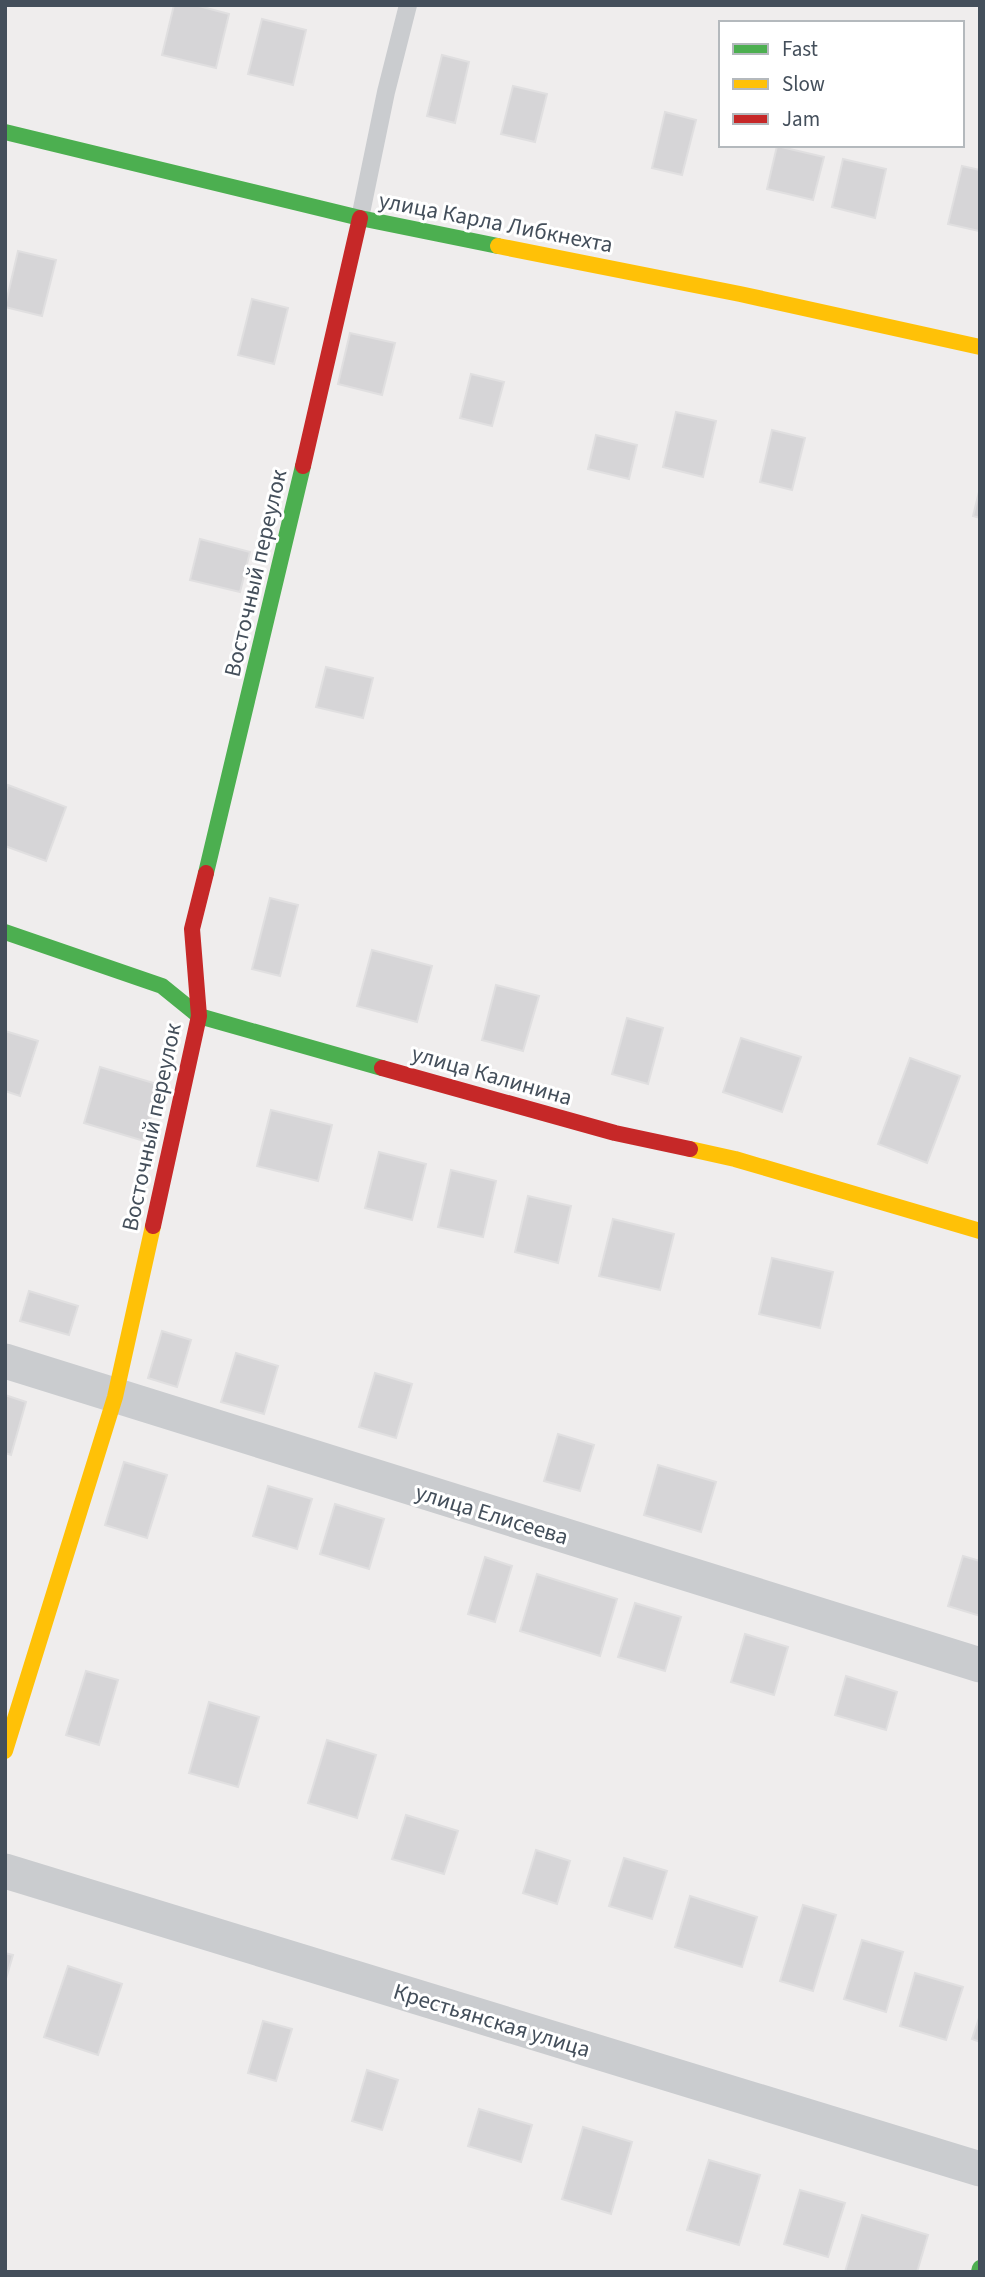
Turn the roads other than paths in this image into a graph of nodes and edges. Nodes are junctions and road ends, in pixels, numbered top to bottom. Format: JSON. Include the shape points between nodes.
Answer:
{"nodes":[{"id":1,"x":408,"y":5,"type":"edge"},
{"id":2,"x":5,"y":132,"type":"edge"},
{"id":3,"x":360,"y":218,"type":"junction"},
{"id":4,"x":980,"y":347,"type":"edge"},
{"id":5,"x":5,"y":932,"type":"edge"},
{"id":6,"x":199,"y":1016,"type":"junction"},
{"id":7,"x":980,"y":1231,"type":"edge"},
{"id":8,"x":5,"y":1361,"type":"edge"},
{"id":9,"x":115,"y":1397,"type":"junction"},
{"id":10,"x":980,"y":1665,"type":"edge"},
{"id":11,"x":5,"y":1751,"type":"edge"},
{"id":12,"x":5,"y":1871,"type":"edge"},
{"id":13,"x":980,"y":2169,"type":"edge"}],
"edges":[{"from":1,"to":3,"type":"lane"},
{"from":2,"to":3,"type":"street","name":"улица Карла Либкнехта"},
{"from":3,"to":4,"type":"street","name":"улица Карла Либкнехта"},
{"from":3,"to":6,"type":"street","name":"Восточный переулок","via":[[192,929]]},
{"from":5,"to":6,"type":"street","name":"улица Калинина","via":[[162,986]]},
{"from":6,"to":7,"type":"street","name":"улица Калинина","via":[[615,1133],[734,1159]]},
{"from":6,"to":9,"type":"street","name":"Восточный переулок"},
{"from":8,"to":9,"type":"street","name":"улица Елисеева"},
{"from":9,"to":10,"type":"street","name":"улица Елисеева"},
{"from":9,"to":11,"type":"street","name":"Восточный переулок"},
{"from":12,"to":13,"type":"street","name":"Крестьянская улица"}]}
